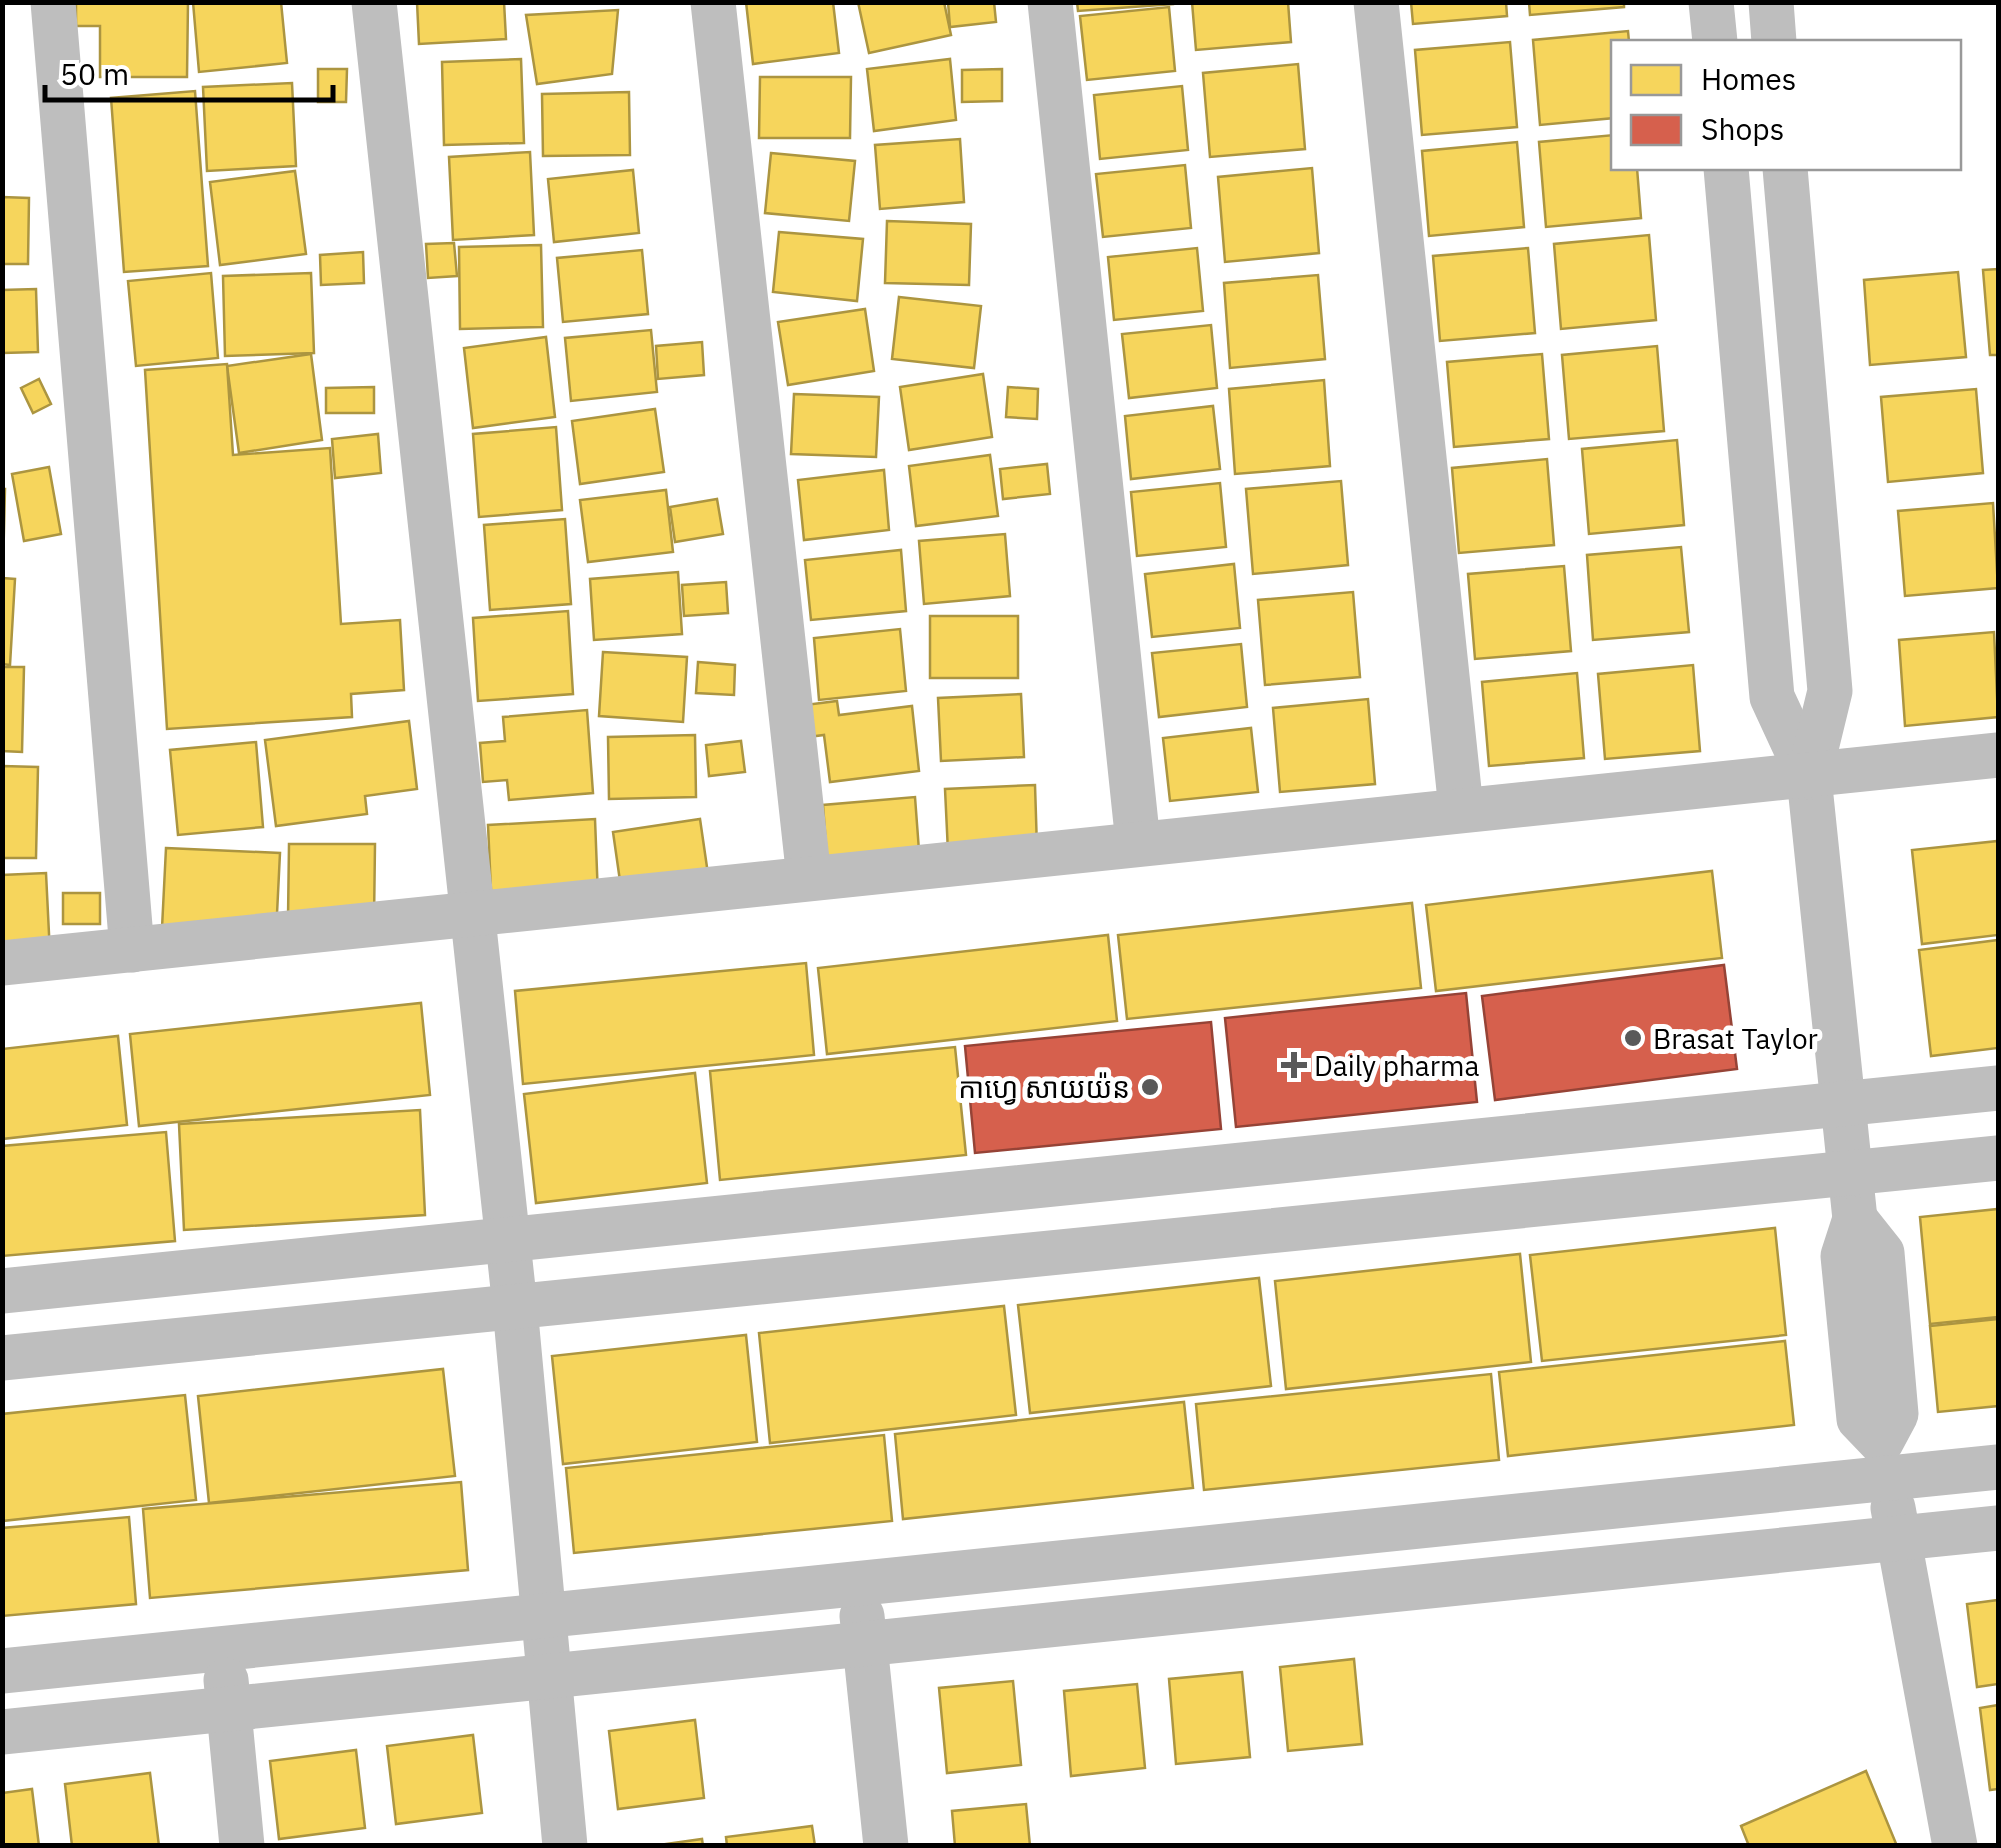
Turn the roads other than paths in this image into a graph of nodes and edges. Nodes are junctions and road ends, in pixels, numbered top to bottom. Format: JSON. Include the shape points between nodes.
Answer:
{"nodes":[{"id":1,"x":52,"y":2,"type":"edge"},
{"id":2,"x":374,"y":2,"type":"edge"},
{"id":3,"x":713,"y":2,"type":"edge"},
{"id":4,"x":1050,"y":2,"type":"edge"},
{"id":5,"x":1376,"y":2,"type":"edge"},
{"id":6,"x":1711,"y":2,"type":"edge"},
{"id":7,"x":1771,"y":2,"type":"edge"},
{"id":8,"x":1715,"y":40,"type":"edge"},
{"id":9,"x":1774,"y":40,"type":"edge"},
{"id":10,"x":1726,"y":170,"type":"edge"},
{"id":11,"x":1785,"y":170,"type":"edge"},
{"id":12,"x":1998,"y":754,"type":"edge"},
{"id":13,"x":1809,"y":778,"type":"junction"},
{"id":14,"x":1461,"y":809,"type":"junction"},
{"id":15,"x":1138,"y":843,"type":"junction"},
{"id":16,"x":809,"y":878,"type":"junction"},
{"id":17,"x":470,"y":914,"type":"junction"},
{"id":18,"x":132,"y":950,"type":"junction"},
{"id":19,"x":2,"y":964,"type":"edge"},
{"id":20,"x":1998,"y":1088,"type":"edge"},
{"id":21,"x":1843,"y":1104,"type":"junction"},
{"id":22,"x":1625,"y":1126,"type":"junction"},
{"id":23,"x":1998,"y":1158,"type":"edge"},
{"id":24,"x":1197,"y":1169,"type":"junction"},
{"id":25,"x":1850,"y":1172,"type":"junction"},
{"id":26,"x":1630,"y":1195,"type":"junction"},
{"id":27,"x":744,"y":1216,"type":"junction"},
{"id":28,"x":1203,"y":1238,"type":"junction"},
{"id":29,"x":508,"y":1240,"type":"junction"},
{"id":30,"x":298,"y":1261,"type":"junction"},
{"id":31,"x":751,"y":1284,"type":"junction"},
{"id":32,"x":2,"y":1292,"type":"edge"},
{"id":33,"x":515,"y":1307,"type":"junction"},
{"id":34,"x":302,"y":1328,"type":"junction"},
{"id":35,"x":2,"y":1358,"type":"edge"},
{"id":36,"x":1884,"y":1460,"type":"junction"},
{"id":37,"x":1998,"y":1466,"type":"edge"},
{"id":38,"x":1998,"y":1528,"type":"edge"},
{"id":39,"x":1374,"y":1531,"type":"junction"},
{"id":40,"x":1898,"y":1538,"type":"junction"},
{"id":41,"x":859,"y":1584,"type":"junction"},
{"id":42,"x":1376,"y":1592,"type":"junction"},
{"id":43,"x":543,"y":1616,"type":"junction"},
{"id":44,"x":864,"y":1644,"type":"junction"},
{"id":45,"x":223,"y":1648,"type":"junction"},
{"id":46,"x":2,"y":1671,"type":"edge"},
{"id":47,"x":549,"y":1675,"type":"junction"},
{"id":48,"x":228,"y":1708,"type":"junction"},
{"id":49,"x":2,"y":1732,"type":"edge"},
{"id":50,"x":242,"y":1846,"type":"edge"},
{"id":51,"x":565,"y":1846,"type":"edge"},
{"id":52,"x":886,"y":1846,"type":"edge"},
{"id":53,"x":1955,"y":1846,"type":"edge"}],
"edges":[{"from":1,"to":18,"type":"street"},
{"from":2,"to":17,"type":"street"},
{"from":3,"to":16,"type":"street"},
{"from":4,"to":15,"type":"street"},
{"from":5,"to":14,"type":"street"},
{"from":6,"to":8,"type":"street"},
{"from":7,"to":9,"type":"street"},
{"from":10,"to":13,"type":"street","via":[[1772,697]]},
{"from":11,"to":13,"type":"street","via":[[1830,692]]},
{"from":12,"to":13,"type":"street"},
{"from":13,"to":14,"type":"street"},
{"from":13,"to":21,"type":"street"},
{"from":14,"to":15,"type":"street"},
{"from":15,"to":16,"type":"street"},
{"from":16,"to":17,"type":"street"},
{"from":17,"to":18,"type":"street"},
{"from":17,"to":29,"type":"street"},
{"from":18,"to":19,"type":"street"},
{"from":20,"to":21,"type":"street"},
{"from":21,"to":22,"type":"street"},
{"from":21,"to":25,"type":"street"},
{"from":22,"to":24,"type":"street"},
{"from":22,"to":26,"type":"street"},
{"from":23,"to":25,"type":"street"},
{"from":24,"to":27,"type":"street"},
{"from":24,"to":28,"type":"street"},
{"from":25,"to":26,"type":"street"},
{"from":25,"to":36,"type":"street","via":[[1855,1218],[1844,1256],[1859,1419]]},
{"from":26,"to":28,"type":"street"},
{"from":27,"to":29,"type":"street"},
{"from":27,"to":31,"type":"street"},
{"from":28,"to":31,"type":"street"},
{"from":29,"to":30,"type":"street"},
{"from":29,"to":33,"type":"street"},
{"from":30,"to":32,"type":"street"},
{"from":30,"to":34,"type":"street"},
{"from":31,"to":33,"type":"street"},
{"from":33,"to":34,"type":"street"},
{"from":33,"to":43,"type":"street"},
{"from":34,"to":35,"type":"street"},
{"from":36,"to":37,"type":"street"},
{"from":36,"to":39,"type":"street"},
{"from":36,"to":40,"type":"street"},
{"from":38,"to":40,"type":"street"},
{"from":39,"to":41,"type":"street"},
{"from":39,"to":42,"type":"street"},
{"from":40,"to":42,"type":"street"},
{"from":40,"to":53,"type":"street"},
{"from":41,"to":43,"type":"street"},
{"from":41,"to":44,"type":"street"},
{"from":42,"to":44,"type":"street"},
{"from":43,"to":45,"type":"street"},
{"from":43,"to":47,"type":"street"},
{"from":44,"to":47,"type":"street"},
{"from":44,"to":52,"type":"street"},
{"from":45,"to":46,"type":"street"},
{"from":45,"to":48,"type":"street"},
{"from":47,"to":48,"type":"street"},
{"from":47,"to":51,"type":"street"},
{"from":48,"to":49,"type":"street"},
{"from":48,"to":50,"type":"street"}]}
